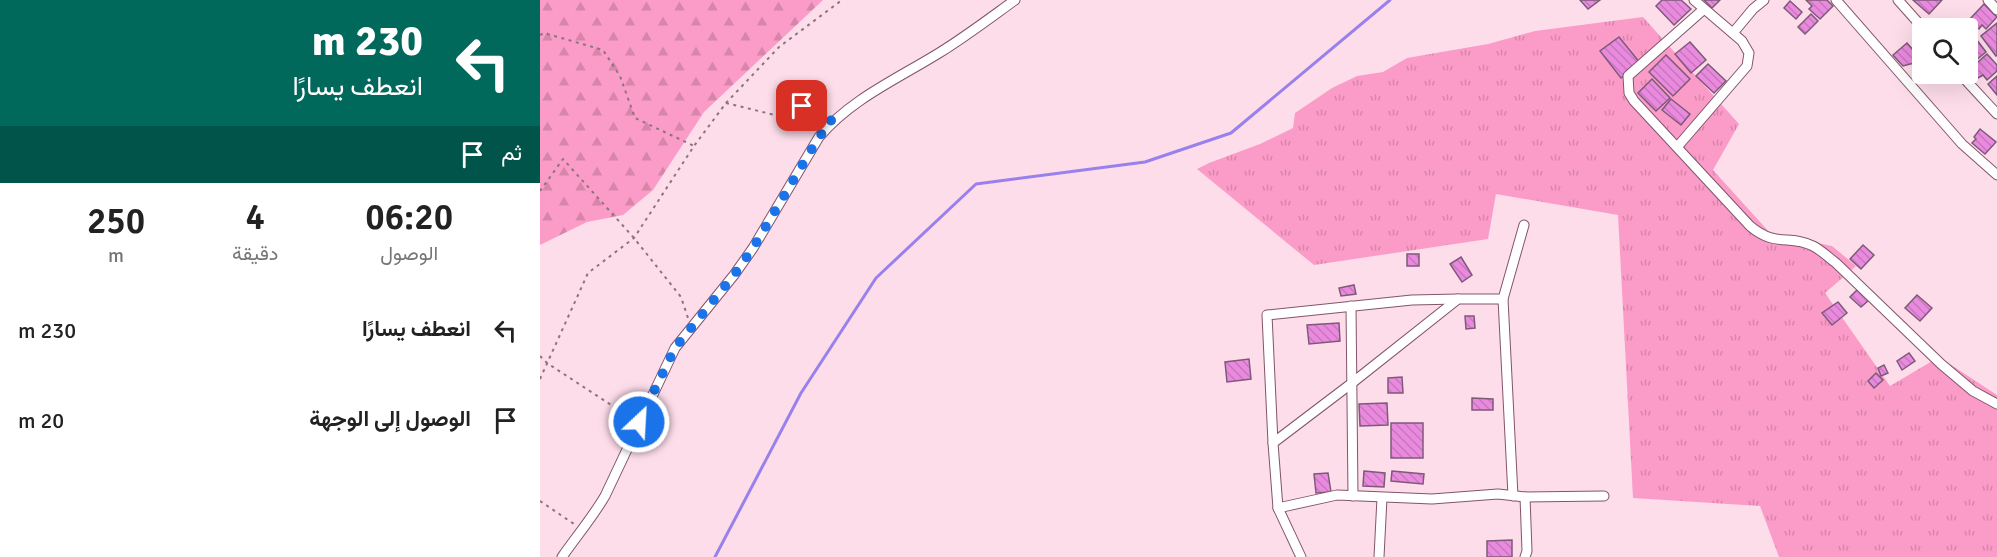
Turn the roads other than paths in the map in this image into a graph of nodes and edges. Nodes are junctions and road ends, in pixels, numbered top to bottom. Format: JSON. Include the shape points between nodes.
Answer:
{"nodes":[{"id":1,"x":1015,"y":0,"type":"edge"},
{"id":2,"x":1694,"y":0,"type":"edge"},
{"id":3,"x":1764,"y":0,"type":"edge"},
{"id":4,"x":1836,"y":0,"type":"edge"},
{"id":5,"x":1898,"y":0,"type":"edge"},
{"id":6,"x":1988,"y":0,"type":"edge"},
{"id":7,"x":1704,"y":9,"type":"junction"},
{"id":8,"x":1997,"y":10,"type":"edge"},
{"id":9,"x":1914,"y":18,"type":"edge"},
{"id":10,"x":1733,"y":33,"type":"junction"},
{"id":11,"x":1969,"y":84,"type":"edge"},
{"id":12,"x":1997,"y":114,"type":"edge"},
{"id":13,"x":1678,"y":146,"type":"junction"},
{"id":14,"x":1997,"y":175,"type":"edge"},
{"id":15,"x":1524,"y":225,"type":"dead end"},
{"id":16,"x":1458,"y":299,"type":"junction"},
{"id":17,"x":1503,"y":299,"type":"junction"},
{"id":18,"x":1351,"y":306,"type":"junction"},
{"id":19,"x":1353,"y":383,"type":"junction"},
{"id":20,"x":1997,"y":404,"type":"edge"},
{"id":21,"x":1273,"y":443,"type":"junction"},
{"id":22,"x":1353,"y":496,"type":"junction"},
{"id":23,"x":1514,"y":496,"type":"junction"},
{"id":24,"x":1604,"y":496,"type":"dead end"},
{"id":25,"x":1525,"y":497,"type":"junction"},
{"id":26,"x":1382,"y":498,"type":"junction"},
{"id":27,"x":1278,"y":508,"type":"junction"},
{"id":28,"x":562,"y":557,"type":"edge"},
{"id":29,"x":1301,"y":557,"type":"edge"},
{"id":30,"x":1379,"y":557,"type":"edge"},
{"id":31,"x":1525,"y":557,"type":"edge"}],
"edges":[{"from":1,"to":28,"type":"street","via":[[832,121],[747,257],[675,348],[605,496]]},
{"from":2,"to":7,"type":"street"},
{"from":3,"to":10,"type":"street"},
{"from":4,"to":14,"type":"street","via":[[1962,144]]},
{"from":5,"to":9,"type":"street"},
{"from":6,"to":8,"type":"street"},
{"from":7,"to":10,"type":"street"},
{"from":7,"to":13,"type":"street","via":[[1628,76],[1634,101]]},
{"from":10,"to":13,"type":"street","via":[[1749,53],[1747,66]]},
{"from":11,"to":12,"type":"street"},
{"from":13,"to":20,"type":"street","via":[[1762,236],[1818,249],[1941,364],[1973,391]]},
{"from":15,"to":17,"type":"street"},
{"from":16,"to":17,"type":"street"},
{"from":16,"to":18,"type":"street"},
{"from":16,"to":19,"type":"street"},
{"from":17,"to":23,"type":"street"},
{"from":18,"to":19,"type":"street"},
{"from":18,"to":21,"type":"street","via":[[1268,315]]},
{"from":19,"to":21,"type":"street"},
{"from":19,"to":22,"type":"street"},
{"from":21,"to":27,"type":"street"},
{"from":22,"to":26,"type":"street"},
{"from":22,"to":27,"type":"street","via":[[1337,495]]},
{"from":23,"to":25,"type":"street"},
{"from":23,"to":26,"type":"street"},
{"from":24,"to":25,"type":"street"},
{"from":25,"to":31,"type":"street"},
{"from":26,"to":30,"type":"street"},
{"from":27,"to":29,"type":"street"}]}
